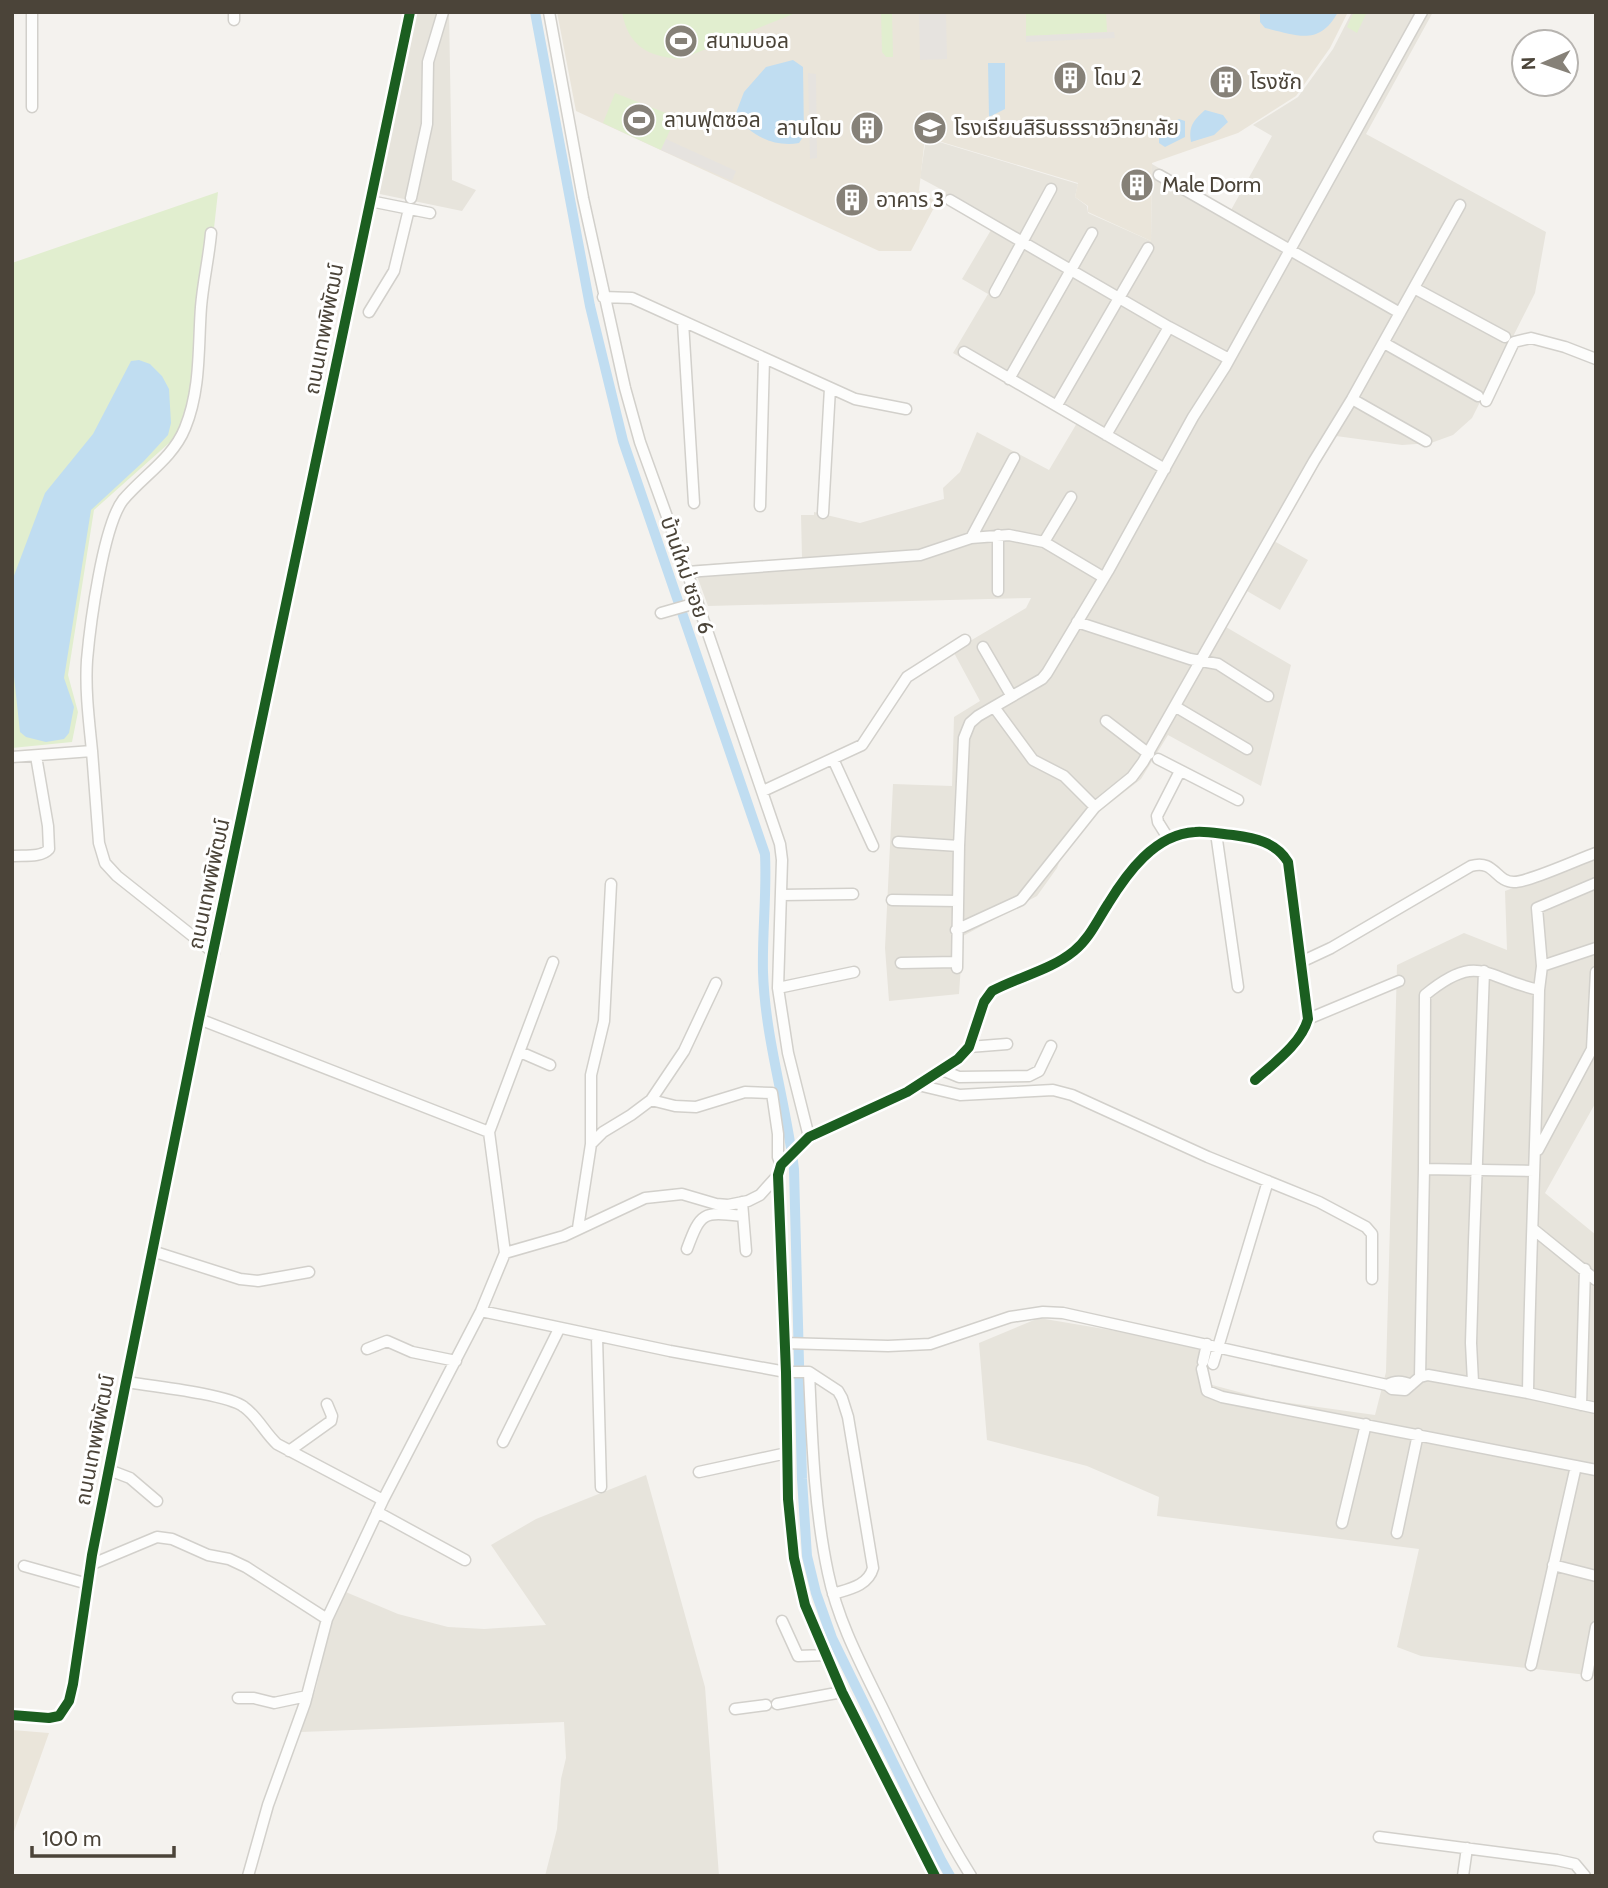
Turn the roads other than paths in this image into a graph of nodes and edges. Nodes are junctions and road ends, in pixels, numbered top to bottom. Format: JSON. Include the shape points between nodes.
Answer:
{"nodes":[{"id":1,"x":32,"y":12,"type":"edge"},
{"id":2,"x":410,"y":12,"type":"edge"},
{"id":3,"x":443,"y":12,"type":"edge"},
{"id":4,"x":549,"y":12,"type":"edge"},
{"id":5,"x":1422,"y":12,"type":"edge"},
{"id":6,"x":32,"y":107,"type":"dead end"},
{"id":7,"x":1159,"y":175,"type":"dead end"},
{"id":8,"x":1051,"y":189,"type":"dead end"},
{"id":9,"x":411,"y":198,"type":"dead end"},
{"id":10,"x":950,"y":200,"type":"dead end"},
{"id":11,"x":370,"y":201,"type":"junction"},
{"id":12,"x":1461,"y":205,"type":"dead end"},
{"id":13,"x":409,"y":209,"type":"junction"},
{"id":14,"x":429,"y":213,"type":"dead end"},
{"id":15,"x":211,"y":233,"type":"dead end"},
{"id":16,"x":1092,"y":233,"type":"dead end"},
{"id":17,"x":1021,"y":242,"type":"junction"},
{"id":18,"x":1148,"y":248,"type":"dead end"},
{"id":19,"x":1291,"y":251,"type":"junction"},
{"id":20,"x":1072,"y":270,"type":"junction"},
{"id":21,"x":1414,"y":288,"type":"junction"},
{"id":22,"x":995,"y":292,"type":"dead end"},
{"id":23,"x":603,"y":297,"type":"junction"},
{"id":24,"x":1119,"y":297,"type":"junction"},
{"id":25,"x":369,"y":312,"type":"dead end"},
{"id":26,"x":1400,"y":313,"type":"junction"},
{"id":27,"x":683,"y":322,"type":"junction"},
{"id":28,"x":1169,"y":327,"type":"junction"},
{"id":29,"x":1505,"y":337,"type":"dead end"},
{"id":30,"x":1384,"y":343,"type":"junction"},
{"id":31,"x":964,"y":352,"type":"dead end"},
{"id":32,"x":764,"y":358,"type":"junction"},
{"id":33,"x":1229,"y":359,"type":"junction"},
{"id":34,"x":1596,"y":359,"type":"edge"},
{"id":35,"x":1009,"y":379,"type":"junction"},
{"id":36,"x":830,"y":388,"type":"junction"},
{"id":37,"x":1352,"y":400,"type":"junction"},
{"id":38,"x":1057,"y":405,"type":"junction"},
{"id":39,"x":906,"y":409,"type":"dead end"},
{"id":40,"x":1106,"y":435,"type":"junction"},
{"id":41,"x":1426,"y":441,"type":"dead end"},
{"id":42,"x":1014,"y":458,"type":"dead end"},
{"id":43,"x":1165,"y":469,"type":"junction"},
{"id":44,"x":1071,"y":497,"type":"dead end"},
{"id":45,"x":694,"y":503,"type":"dead end"},
{"id":46,"x":760,"y":506,"type":"dead end"},
{"id":47,"x":823,"y":513,"type":"dead end"},
{"id":48,"x":998,"y":535,"type":"junction"},
{"id":49,"x":971,"y":538,"type":"junction"},
{"id":50,"x":1044,"y":542,"type":"junction"},
{"id":51,"x":687,"y":572,"type":"junction"},
{"id":52,"x":1103,"y":577,"type":"junction"},
{"id":53,"x":998,"y":591,"type":"dead end"},
{"id":54,"x":693,"y":604,"type":"junction"},
{"id":55,"x":661,"y":613,"type":"dead end"},
{"id":56,"x":1077,"y":622,"type":"junction"},
{"id":57,"x":965,"y":640,"type":"dead end"},
{"id":58,"x":983,"y":647,"type":"dead end"},
{"id":59,"x":1200,"y":660,"type":"junction"},
{"id":60,"x":1012,"y":695,"type":"junction"},
{"id":61,"x":1268,"y":696,"type":"dead end"},
{"id":62,"x":994,"y":707,"type":"junction"},
{"id":63,"x":1175,"y":707,"type":"junction"},
{"id":64,"x":1106,"y":721,"type":"dead end"},
{"id":65,"x":1247,"y":748,"type":"dead end"},
{"id":66,"x":92,"y":751,"type":"junction"},
{"id":67,"x":37,"y":756,"type":"junction"},
{"id":68,"x":12,"y":757,"type":"edge"},
{"id":69,"x":1154,"y":757,"type":"junction"},
{"id":70,"x":833,"y":759,"type":"junction"},
{"id":71,"x":1180,"y":771,"type":"junction"},
{"id":72,"x":763,"y":790,"type":"junction"},
{"id":73,"x":1238,"y":800,"type":"dead end"},
{"id":74,"x":1095,"y":807,"type":"junction"},
{"id":75,"x":1216,"y":833,"type":"junction"},
{"id":76,"x":1168,"y":838,"type":"junction"},
{"id":77,"x":898,"y":842,"type":"dead end"},
{"id":78,"x":873,"y":846,"type":"dead end"},
{"id":79,"x":959,"y":846,"type":"junction"},
{"id":80,"x":1596,"y":853,"type":"edge"},
{"id":81,"x":12,"y":856,"type":"edge"},
{"id":82,"x":1596,"y":883,"type":"edge"},
{"id":83,"x":611,"y":884,"type":"dead end"},
{"id":84,"x":853,"y":894,"type":"dead end"},
{"id":85,"x":781,"y":895,"type":"junction"},
{"id":86,"x":892,"y":900,"type":"dead end"},
{"id":87,"x":958,"y":901,"type":"junction"},
{"id":88,"x":956,"y":930,"type":"junction"},
{"id":89,"x":1596,"y":948,"type":"edge"},
{"id":90,"x":214,"y":953,"type":"junction"},
{"id":91,"x":553,"y":962,"type":"dead end"},
{"id":92,"x":1301,"y":962,"type":"junction"},
{"id":93,"x":901,"y":963,"type":"dead end"},
{"id":94,"x":1542,"y":966,"type":"junction"},
{"id":95,"x":1484,"y":971,"type":"junction"},
{"id":96,"x":854,"y":972,"type":"dead end"},
{"id":97,"x":1596,"y":972,"type":"edge"},
{"id":98,"x":1399,"y":981,"type":"dead end"},
{"id":99,"x":716,"y":983,"type":"dead end"},
{"id":100,"x":1238,"y":986,"type":"dead end"},
{"id":101,"x":778,"y":988,"type":"junction"},
{"id":102,"x":1539,"y":990,"type":"junction"},
{"id":103,"x":199,"y":1019,"type":"junction"},
{"id":104,"x":1308,"y":1019,"type":"junction"},
{"id":105,"x":1007,"y":1044,"type":"dead end"},
{"id":106,"x":1051,"y":1046,"type":"dead end"},
{"id":107,"x":969,"y":1047,"type":"junction"},
{"id":108,"x":520,"y":1052,"type":"junction"},
{"id":109,"x":550,"y":1065,"type":"dead end"},
{"id":110,"x":942,"y":1070,"type":"junction"},
{"id":111,"x":1255,"y":1080,"type":"dead end"},
{"id":112,"x":918,"y":1085,"type":"junction"},
{"id":113,"x":651,"y":1100,"type":"junction"},
{"id":114,"x":489,"y":1132,"type":"junction"},
{"id":115,"x":809,"y":1137,"type":"junction"},
{"id":116,"x":591,"y":1144,"type":"junction"},
{"id":117,"x":1536,"y":1154,"type":"junction"},
{"id":118,"x":782,"y":1166,"type":"junction"},
{"id":119,"x":1424,"y":1169,"type":"junction"},
{"id":120,"x":1478,"y":1171,"type":"junction"},
{"id":121,"x":1534,"y":1171,"type":"junction"},
{"id":122,"x":1268,"y":1181,"type":"junction"},
{"id":123,"x":742,"y":1202,"type":"junction"},
{"id":124,"x":743,"y":1216,"type":"junction"},
{"id":125,"x":578,"y":1227,"type":"junction"},
{"id":126,"x":1533,"y":1229,"type":"junction"},
{"id":127,"x":687,"y":1249,"type":"dead end"},
{"id":128,"x":152,"y":1251,"type":"junction"},
{"id":129,"x":746,"y":1251,"type":"dead end"},
{"id":130,"x":505,"y":1252,"type":"junction"},
{"id":131,"x":1585,"y":1269,"type":"junction"},
{"id":132,"x":309,"y":1272,"type":"dead end"},
{"id":133,"x":1372,"y":1279,"type":"dead end"},
{"id":134,"x":1596,"y":1280,"type":"edge"},
{"id":135,"x":481,"y":1311,"type":"junction"},
{"id":136,"x":559,"y":1329,"type":"junction"},
{"id":137,"x":597,"y":1337,"type":"junction"},
{"id":138,"x":789,"y":1343,"type":"junction"},
{"id":139,"x":1213,"y":1345,"type":"junction"},
{"id":140,"x":367,"y":1349,"type":"dead end"},
{"id":141,"x":456,"y":1361,"type":"junction"},
{"id":142,"x":788,"y":1372,"type":"junction"},
{"id":143,"x":808,"y":1372,"type":"junction"},
{"id":144,"x":1420,"y":1377,"type":"junction"},
{"id":145,"x":126,"y":1382,"type":"junction"},
{"id":146,"x":1473,"y":1382,"type":"junction"},
{"id":147,"x":1528,"y":1393,"type":"junction"},
{"id":148,"x":327,"y":1404,"type":"dead end"},
{"id":149,"x":1581,"y":1405,"type":"junction"},
{"id":150,"x":1596,"y":1408,"type":"edge"},
{"id":151,"x":1366,"y":1424,"type":"junction"},
{"id":152,"x":1418,"y":1434,"type":"junction"},
{"id":153,"x":503,"y":1442,"type":"dead end"},
{"id":154,"x":289,"y":1451,"type":"junction"},
{"id":155,"x":787,"y":1453,"type":"junction"},
{"id":156,"x":1576,"y":1466,"type":"junction"},
{"id":157,"x":108,"y":1470,"type":"junction"},
{"id":158,"x":1596,"y":1470,"type":"edge"},
{"id":159,"x":699,"y":1472,"type":"dead end"},
{"id":160,"x":601,"y":1487,"type":"dead end"},
{"id":161,"x":383,"y":1500,"type":"junction"},
{"id":162,"x":157,"y":1501,"type":"dead end"},
{"id":163,"x":377,"y":1512,"type":"junction"},
{"id":164,"x":1342,"y":1523,"type":"dead end"},
{"id":165,"x":1397,"y":1533,"type":"dead end"},
{"id":166,"x":465,"y":1560,"type":"dead end"},
{"id":167,"x":1553,"y":1564,"type":"junction"},
{"id":168,"x":90,"y":1565,"type":"junction"},
{"id":169,"x":24,"y":1566,"type":"dead end"},
{"id":170,"x":1596,"y":1576,"type":"edge"},
{"id":171,"x":88,"y":1584,"type":"junction"},
{"id":172,"x":833,"y":1594,"type":"junction"},
{"id":173,"x":327,"y":1619,"type":"junction"},
{"id":174,"x":782,"y":1621,"type":"dead end"},
{"id":175,"x":1596,"y":1627,"type":"edge"},
{"id":176,"x":826,"y":1655,"type":"junction"},
{"id":177,"x":1531,"y":1664,"type":"dead end"},
{"id":178,"x":1587,"y":1675,"type":"dead end"},
{"id":179,"x":842,"y":1692,"type":"junction"},
{"id":180,"x":307,"y":1696,"type":"junction"},
{"id":181,"x":238,"y":1698,"type":"dead end"},
{"id":182,"x":735,"y":1709,"type":"dead end"},
{"id":183,"x":12,"y":1715,"type":"edge"},
{"id":184,"x":1379,"y":1837,"type":"dead end"},
{"id":185,"x":1467,"y":1848,"type":"junction"},
{"id":186,"x":248,"y":1876,"type":"edge"},
{"id":187,"x":935,"y":1876,"type":"edge"},
{"id":188,"x":971,"y":1876,"type":"edge"},
{"id":189,"x":1463,"y":1876,"type":"edge"},
{"id":190,"x":1585,"y":1876,"type":"edge"}],
"edges":[{"from":1,"to":6,"type":"street"},
{"from":2,"to":11,"type":"street","name":"ถนนเทพพิพัฒน์"},
{"from":3,"to":9,"type":"street","via":[[428,62],[427,124]]},
{"from":4,"to":23,"type":"street","name":"บ้านใหม่ ซอย 6"},
{"from":5,"to":19,"type":"street"},
{"from":7,"to":19,"type":"street"},
{"from":8,"to":17,"type":"street"},
{"from":10,"to":17,"type":"street"},
{"from":11,"to":13,"type":"street"},
{"from":11,"to":90,"type":"street","name":"ถนนเทพพิพัฒน์"},
{"from":12,"to":21,"type":"street"},
{"from":13,"to":14,"type":"street"},
{"from":13,"to":25,"type":"street","via":[[394,271]]},
{"from":15,"to":66,"type":"street","via":[[193,406],[186,427],[173,448],[123,500],[109,530],[87,660]]},
{"from":16,"to":20,"type":"street"},
{"from":17,"to":20,"type":"street"},
{"from":17,"to":22,"type":"street"},
{"from":18,"to":24,"type":"street"},
{"from":19,"to":26,"type":"street"},
{"from":19,"to":33,"type":"street"},
{"from":20,"to":24,"type":"street"},
{"from":20,"to":35,"type":"street"},
{"from":21,"to":26,"type":"street"},
{"from":21,"to":29,"type":"street"},
{"from":23,"to":27,"type":"street","via":[[632,298]]},
{"from":23,"to":51,"type":"street","name":"บ้านใหม่ ซอย 6","via":[[640,442]]},
{"from":24,"to":28,"type":"street"},
{"from":24,"to":38,"type":"street"},
{"from":26,"to":30,"type":"street"},
{"from":27,"to":32,"type":"street"},
{"from":27,"to":45,"type":"street"},
{"from":28,"to":33,"type":"street"},
{"from":28,"to":40,"type":"street"},
{"from":30,"to":34,"type":"street","via":[[1482,399],[1514,342],[1531,338]]},
{"from":30,"to":37,"type":"street"},
{"from":31,"to":35,"type":"street"},
{"from":32,"to":36,"type":"street"},
{"from":32,"to":46,"type":"street"},
{"from":33,"to":43,"type":"street"},
{"from":35,"to":38,"type":"street"},
{"from":36,"to":39,"type":"street","via":[[855,399]]},
{"from":36,"to":47,"type":"street"},
{"from":37,"to":41,"type":"street"},
{"from":37,"to":59,"type":"street"},
{"from":38,"to":40,"type":"street"},
{"from":40,"to":43,"type":"street"},
{"from":42,"to":49,"type":"street"},
{"from":43,"to":52,"type":"street"},
{"from":44,"to":50,"type":"street"},
{"from":48,"to":49,"type":"street"},
{"from":48,"to":50,"type":"street"},
{"from":48,"to":53,"type":"street"},
{"from":49,"to":51,"type":"street","via":[[911,556]]},
{"from":50,"to":52,"type":"street"},
{"from":51,"to":54,"type":"street","name":"บ้านใหม่ ซอย 6"},
{"from":52,"to":56,"type":"street"},
{"from":54,"to":55,"type":"street"},
{"from":54,"to":72,"type":"street","name":"บ้านใหม่ ซอย 6"},
{"from":56,"to":59,"type":"street"},
{"from":56,"to":60,"type":"street","via":[[1042,679]]},
{"from":57,"to":70,"type":"street","via":[[907,677],[867,741]]},
{"from":58,"to":60,"type":"street"},
{"from":59,"to":61,"type":"street","via":[[1228,668]]},
{"from":59,"to":63,"type":"street"},
{"from":60,"to":62,"type":"street"},
{"from":62,"to":74,"type":"street","via":[[1033,760],[1064,776]]},
{"from":62,"to":79,"type":"street","via":[[970,723],[964,738]]},
{"from":63,"to":65,"type":"street"},
{"from":63,"to":69,"type":"street"},
{"from":64,"to":69,"type":"street"},
{"from":66,"to":67,"type":"street"},
{"from":66,"to":90,"type":"street","via":[[105,863]]},
{"from":67,"to":68,"type":"street"},
{"from":67,"to":81,"type":"street","via":[[48,849],[45,854]]},
{"from":69,"to":71,"type":"street"},
{"from":69,"to":74,"type":"street"},
{"from":70,"to":72,"type":"street"},
{"from":70,"to":78,"type":"street"},
{"from":71,"to":73,"type":"street"},
{"from":71,"to":76,"type":"street","via":[[1157,816]]},
{"from":72,"to":85,"type":"street","name":"บ้านใหม่ ซอย 6","via":[[780,844]]},
{"from":74,"to":88,"type":"street","via":[[1021,900]]},
{"from":75,"to":76,"type":"street"},
{"from":75,"to":92,"type":"street","via":[[1268,843],[1283,855],[1290,870]]},
{"from":75,"to":100,"type":"street"},
{"from":76,"to":107,"type":"street","via":[[1140,861],[1090,935],[1072,953],[992,991]]},
{"from":77,"to":79,"type":"street"},
{"from":79,"to":87,"type":"street"},
{"from":80,"to":92,"type":"street","via":[[1519,882],[1504,880],[1479,863]]},
{"from":82,"to":94,"type":"street","via":[[1537,908]]},
{"from":83,"to":116,"type":"street","via":[[604,1021],[590,1085]]},
{"from":84,"to":85,"type":"street"},
{"from":85,"to":101,"type":"street","name":"บ้านใหม่ ซอย 6"},
{"from":86,"to":87,"type":"street"},
{"from":87,"to":88,"type":"street"},
{"from":88,"to":93,"type":"street","via":[[957,965]]},
{"from":89,"to":94,"type":"street"},
{"from":90,"to":103,"type":"street","name":"ถนนเทพพิพัฒน์"},
{"from":91,"to":108,"type":"street"},
{"from":92,"to":104,"type":"street"},
{"from":94,"to":102,"type":"street"},
{"from":95,"to":102,"type":"street"},
{"from":95,"to":119,"type":"street","via":[[1469,969],[1440,982],[1425,995]]},
{"from":95,"to":120,"type":"street"},
{"from":96,"to":101,"type":"street"},
{"from":97,"to":117,"type":"street","via":[[1592,1049]]},
{"from":98,"to":104,"type":"street"},
{"from":99,"to":113,"type":"street","via":[[684,1051]]},
{"from":101,"to":115,"type":"street","name":"บ้านใหม่ ซอย 6"},
{"from":102,"to":117,"type":"street"},
{"from":103,"to":114,"type":"street"},
{"from":103,"to":128,"type":"street","name":"ถนนเทพพิพัฒน์"},
{"from":104,"to":111,"type":"street","via":[[1295,1042]]},
{"from":105,"to":107,"type":"street"},
{"from":106,"to":110,"type":"street","via":[[1040,1071],[1029,1076],[959,1077]]},
{"from":107,"to":110,"type":"street"},
{"from":108,"to":109,"type":"street"},
{"from":108,"to":114,"type":"street"},
{"from":110,"to":112,"type":"street"},
{"from":112,"to":115,"type":"street"},
{"from":112,"to":122,"type":"street","via":[[960,1095],[1053,1090],[1072,1095]]},
{"from":113,"to":116,"type":"street"},
{"from":113,"to":118,"type":"street","via":[[696,1107],[745,1092],[772,1093]]},
{"from":114,"to":130,"type":"street"},
{"from":115,"to":118,"type":"street"},
{"from":116,"to":125,"type":"street"},
{"from":117,"to":121,"type":"street"},
{"from":118,"to":123,"type":"street","via":[[760,1195]]},
{"from":118,"to":138,"type":"street"},
{"from":119,"to":120,"type":"street"},
{"from":119,"to":144,"type":"street"},
{"from":120,"to":121,"type":"street"},
{"from":120,"to":146,"type":"street"},
{"from":121,"to":126,"type":"street"},
{"from":122,"to":133,"type":"street","via":[[1366,1227],[1372,1234]]},
{"from":122,"to":139,"type":"street"},
{"from":123,"to":124,"type":"street"},
{"from":123,"to":125,"type":"street","via":[[716,1204],[682,1194],[658,1195]]},
{"from":124,"to":127,"type":"street","via":[[703,1217],[696,1223]]},
{"from":124,"to":129,"type":"street"},
{"from":125,"to":130,"type":"street","via":[[564,1236]]},
{"from":126,"to":131,"type":"street"},
{"from":126,"to":147,"type":"street"},
{"from":128,"to":132,"type":"street","via":[[249,1280]]},
{"from":128,"to":145,"type":"street","name":"ถนนเทพพิพัฒน์"},
{"from":130,"to":135,"type":"street"},
{"from":131,"to":134,"type":"street"},
{"from":131,"to":149,"type":"street"},
{"from":135,"to":136,"type":"street"},
{"from":135,"to":141,"type":"street"},
{"from":136,"to":137,"type":"street"},
{"from":136,"to":153,"type":"street"},
{"from":137,"to":142,"type":"street"},
{"from":137,"to":160,"type":"street"},
{"from":138,"to":139,"type":"street","via":[[930,1344],[1010,1317],[1042,1312],[1089,1317]]},
{"from":138,"to":142,"type":"street"},
{"from":139,"to":144,"type":"street","via":[[1392,1389],[1405,1390]]},
{"from":139,"to":151,"type":"street","via":[[1203,1383],[1207,1391]]},
{"from":140,"to":141,"type":"street","via":[[387,1341],[412,1352]]},
{"from":141,"to":161,"type":"street"},
{"from":142,"to":143,"type":"street"},
{"from":142,"to":155,"type":"street"},
{"from":143,"to":172,"type":"street","via":[[817,1514]]},
{"from":143,"to":172,"type":"street","via":[[829,1383],[842,1398],[873,1560],[867,1580]]},
{"from":144,"to":146,"type":"street"},
{"from":145,"to":154,"type":"street","via":[[233,1400]]},
{"from":145,"to":157,"type":"street","name":"ถนนเทพพิพัฒน์"},
{"from":146,"to":147,"type":"street"},
{"from":147,"to":149,"type":"street"},
{"from":148,"to":154,"type":"street","via":[[331,1422]]},
{"from":149,"to":150,"type":"street"},
{"from":151,"to":152,"type":"street"},
{"from":151,"to":164,"type":"street"},
{"from":152,"to":156,"type":"street"},
{"from":152,"to":165,"type":"street"},
{"from":154,"to":161,"type":"street"},
{"from":155,"to":159,"type":"street"},
{"from":155,"to":176,"type":"street","via":[[794,1558],[805,1605]]},
{"from":156,"to":158,"type":"street"},
{"from":156,"to":167,"type":"street"},
{"from":157,"to":162,"type":"street","via":[[130,1478]]},
{"from":157,"to":168,"type":"street","name":"ถนนเทพพิพัฒน์"},
{"from":161,"to":163,"type":"street"},
{"from":163,"to":166,"type":"street"},
{"from":163,"to":173,"type":"street"},
{"from":167,"to":170,"type":"street"},
{"from":167,"to":177,"type":"street"},
{"from":168,"to":171,"type":"street","name":"ถนนเทพพิพัฒน์"},
{"from":168,"to":173,"type":"street","via":[[157,1537],[172,1539],[246,1567]]},
{"from":169,"to":171,"type":"street"},
{"from":171,"to":183,"type":"street","name":"ถนนเทพพิพัฒน์","via":[[74,1684],[65,1711],[49,1718]]},
{"from":172,"to":188,"type":"street","via":[[846,1633],[930,1807]]},
{"from":173,"to":180,"type":"street"},
{"from":174,"to":176,"type":"street","via":[[798,1656]]},
{"from":175,"to":178,"type":"street"},
{"from":176,"to":179,"type":"street"},
{"from":179,"to":182,"type":"street"},
{"from":179,"to":187,"type":"street"},
{"from":180,"to":181,"type":"street","via":[[274,1703]]},
{"from":180,"to":186,"type":"street"},
{"from":184,"to":185,"type":"street"},
{"from":185,"to":189,"type":"street"},
{"from":185,"to":190,"type":"street","via":[[1575,1864]]}]}
